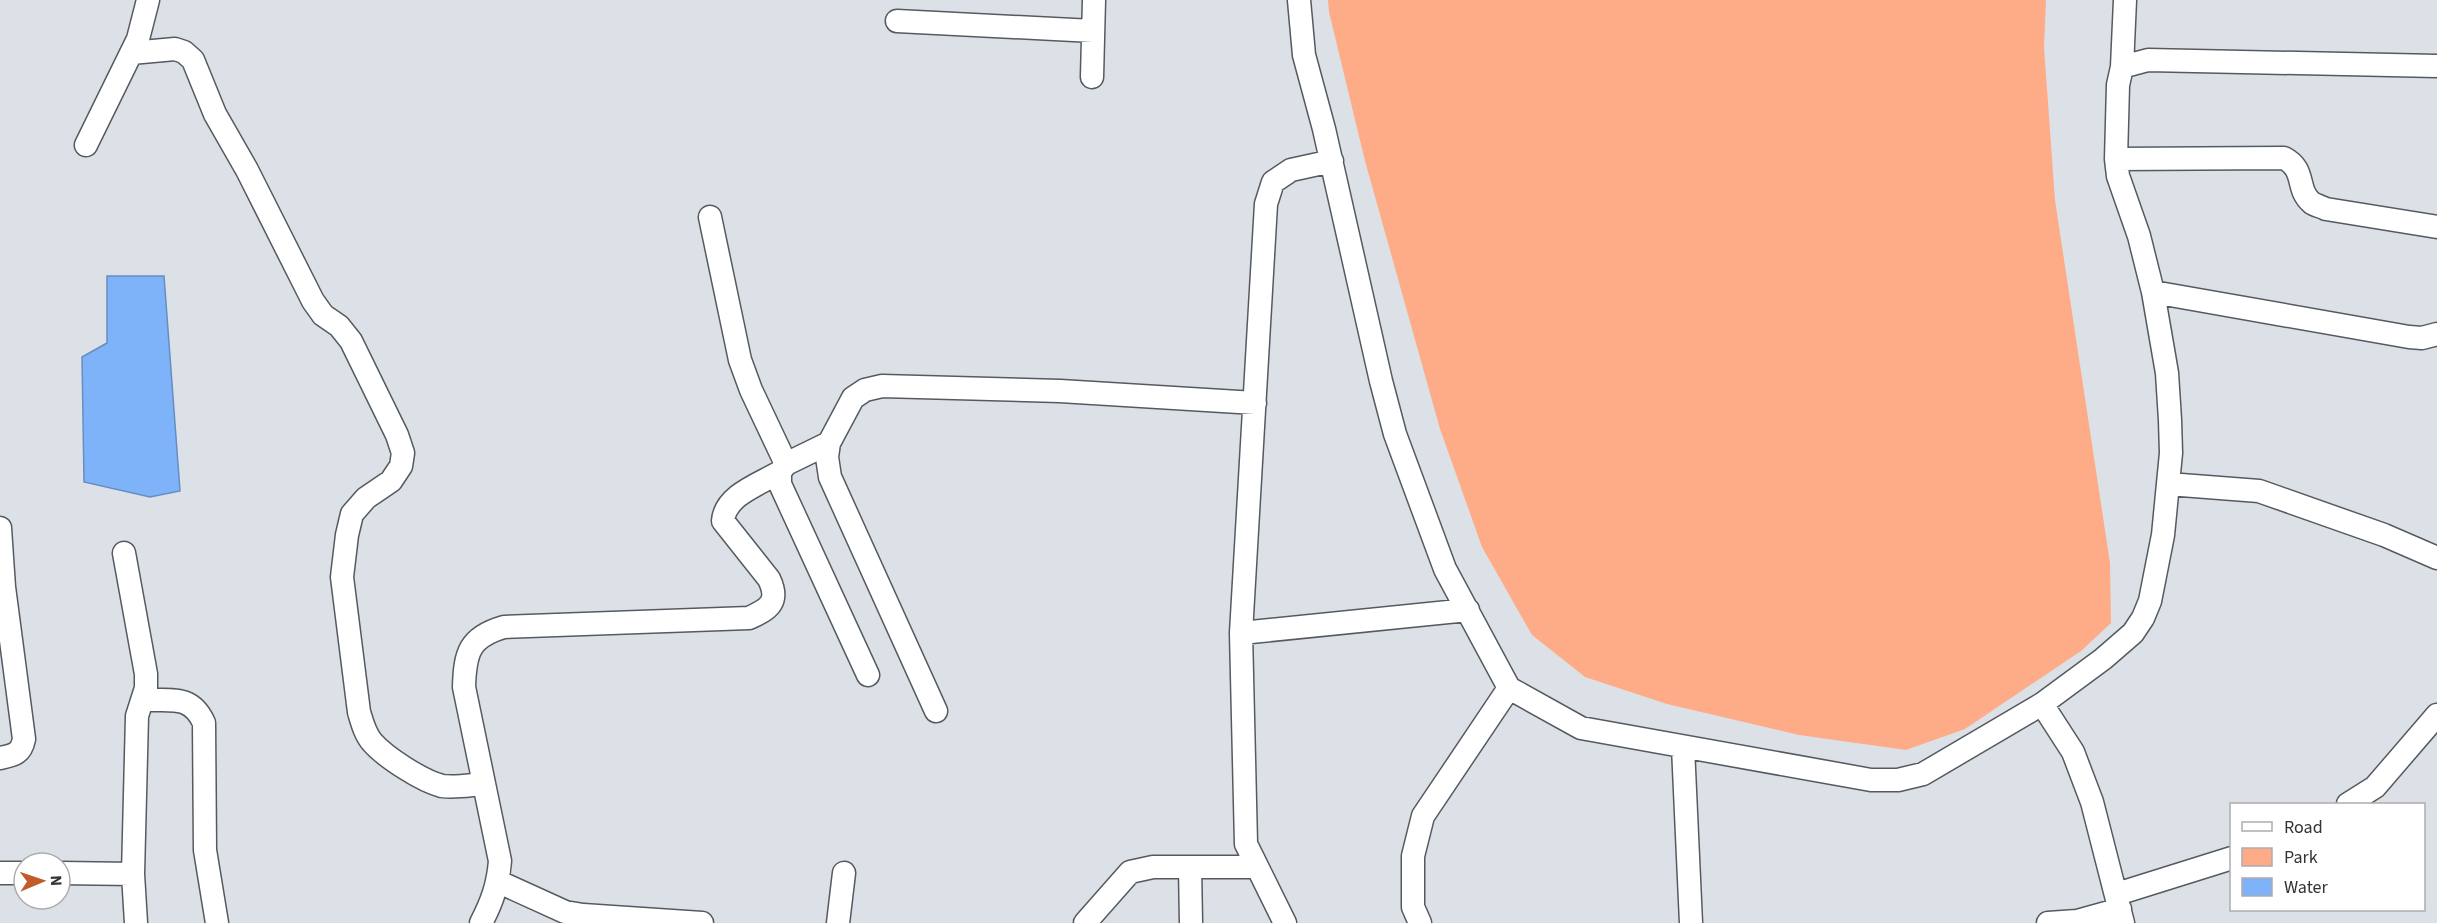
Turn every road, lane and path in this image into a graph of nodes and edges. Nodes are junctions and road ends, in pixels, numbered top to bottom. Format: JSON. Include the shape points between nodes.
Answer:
{"nodes":[{"id":1,"x":148,"y":0,"type":"edge"},
{"id":2,"x":1094,"y":0,"type":"edge"},
{"id":3,"x":1299,"y":0,"type":"edge"},
{"id":4,"x":2125,"y":0,"type":"edge"},
{"id":5,"x":897,"y":21,"type":"dead end"},
{"id":6,"x":1093,"y":32,"type":"junction"},
{"id":7,"x":131,"y":53,"type":"junction"},
{"id":8,"x":2437,"y":66,"type":"edge"},
{"id":9,"x":2122,"y":67,"type":"junction"},
{"id":10,"x":1092,"y":77,"type":"dead end"},
{"id":11,"x":86,"y":145,"type":"dead end"},
{"id":12,"x":2116,"y":159,"type":"junction"},
{"id":13,"x":1332,"y":161,"type":"junction"},
{"id":14,"x":711,"y":217,"type":"dead end"},
{"id":15,"x":2437,"y":227,"type":"edge"},
{"id":16,"x":2153,"y":292,"type":"junction"},
{"id":17,"x":2437,"y":334,"type":"edge"},
{"id":18,"x":1255,"y":403,"type":"junction"},
{"id":19,"x":829,"y":443,"type":"junction"},
{"id":20,"x":783,"y":468,"type":"junction"},
{"id":21,"x":2168,"y":484,"type":"junction"},
{"id":22,"x":0,"y":528,"type":"edge"},
{"id":23,"x":124,"y":553,"type":"dead end"},
{"id":24,"x":2437,"y":558,"type":"edge"},
{"id":25,"x":1468,"y":610,"type":"junction"},
{"id":26,"x":1241,"y":633,"type":"junction"},
{"id":27,"x":868,"y":675,"type":"dead end"},
{"id":28,"x":1509,"y":688,"type":"junction"},
{"id":29,"x":143,"y":700,"type":"junction"},
{"id":30,"x":2042,"y":705,"type":"junction"},
{"id":31,"x":936,"y":711,"type":"dead end"},
{"id":32,"x":2437,"y":715,"type":"edge"},
{"id":33,"x":1683,"y":747,"type":"junction"},
{"id":34,"x":0,"y":758,"type":"edge"},
{"id":35,"x":484,"y":784,"type":"junction"},
{"id":36,"x":2350,"y":803,"type":"edge"},
{"id":37,"x":2230,"y":859,"type":"edge"},
{"id":38,"x":1190,"y":867,"type":"junction"},
{"id":39,"x":1257,"y":867,"type":"junction"},
{"id":40,"x":72,"y":873,"type":"edge"},
{"id":41,"x":844,"y":873,"type":"dead end"},
{"id":42,"x":133,"y":874,"type":"junction"},
{"id":43,"x":499,"y":882,"type":"junction"},
{"id":44,"x":2120,"y":909,"type":"edge"},
{"id":45,"x":136,"y":923,"type":"edge"},
{"id":46,"x":218,"y":923,"type":"edge"},
{"id":47,"x":481,"y":923,"type":"edge"},
{"id":48,"x":702,"y":923,"type":"edge"},
{"id":49,"x":838,"y":923,"type":"edge"},
{"id":50,"x":1085,"y":923,"type":"edge"},
{"id":51,"x":1191,"y":923,"type":"edge"},
{"id":52,"x":1284,"y":923,"type":"edge"},
{"id":53,"x":1420,"y":923,"type":"edge"},
{"id":54,"x":1691,"y":923,"type":"edge"},
{"id":55,"x":2048,"y":923,"type":"edge"}],
"edges":[{"from":1,"to":7,"type":"street"},
{"from":2,"to":6,"type":"street"},
{"from":3,"to":13,"type":"street","via":[[1304,55]]},
{"from":4,"to":9,"type":"street"},
{"from":5,"to":6,"type":"street"},
{"from":6,"to":10,"type":"street"},
{"from":7,"to":11,"type":"street"},
{"from":7,"to":35,"type":"street","via":[[175,49],[193,60],[215,114],[313,301],[351,341],[400,444],[401,466],[391,481],[366,498],[352,514],[346,546],[342,578],[364,728],[371,741],[422,778],[453,787]]},
{"from":8,"to":9,"type":"street","via":[[2148,60]]},
{"from":9,"to":12,"type":"street"},
{"from":12,"to":15,"type":"street","via":[[2284,158],[2299,171],[2312,203],[2326,209]]},
{"from":12,"to":16,"type":"street"},
{"from":13,"to":18,"type":"street","via":[[1291,170],[1273,182],[1266,204]]},
{"from":13,"to":25,"type":"street","via":[[1395,434],[1445,569]]},
{"from":14,"to":20,"type":"street","via":[[740,360]]},
{"from":16,"to":17,"type":"street","via":[[2409,337]]},
{"from":16,"to":21,"type":"street","via":[[2170,408]]},
{"from":18,"to":19,"type":"street","via":[[1060,391],[882,386],[865,390],[854,398]]},
{"from":18,"to":26,"type":"street"},
{"from":19,"to":20,"type":"street"},
{"from":19,"to":31,"type":"street","via":[[830,477]]},
{"from":20,"to":27,"type":"street","via":[[780,484]]},
{"from":20,"to":35,"type":"street","via":[[724,509],[723,521],[774,590],[773,600],[765,611],[749,618],[504,627],[487,632],[473,643],[464,662],[464,687]]},
{"from":21,"to":24,"type":"street","via":[[2259,491]]},
{"from":21,"to":30,"type":"street","via":[[2163,535],[2143,618],[2133,633],[2103,659]]},
{"from":22,"to":34,"type":"street","via":[[24,739],[16,755]]},
{"from":23,"to":29,"type":"street","via":[[146,674]]},
{"from":25,"to":26,"type":"street"},
{"from":25,"to":28,"type":"street"},
{"from":26,"to":39,"type":"street","via":[[1246,844]]},
{"from":28,"to":33,"type":"street","via":[[1581,728]]},
{"from":28,"to":53,"type":"street","via":[[1423,816],[1413,856],[1413,907]]},
{"from":29,"to":42,"type":"street","via":[[137,716]]},
{"from":29,"to":46,"type":"street","via":[[183,701],[198,710],[204,723],[205,850]]},
{"from":30,"to":33,"type":"street","via":[[1923,774],[1898,780],[1871,780]]},
{"from":30,"to":44,"type":"street","via":[[2073,752],[2092,802]]},
{"from":32,"to":36,"type":"street","via":[[2374,787]]},
{"from":33,"to":54,"type":"street"},
{"from":35,"to":43,"type":"street","via":[[500,861]]},
{"from":37,"to":44,"type":"street"},
{"from":38,"to":39,"type":"street"},
{"from":38,"to":50,"type":"street","via":[[1153,867],[1130,872]]},
{"from":38,"to":51,"type":"street"},
{"from":39,"to":52,"type":"street"},
{"from":40,"to":42,"type":"street"},
{"from":41,"to":49,"type":"street"},
{"from":42,"to":45,"type":"street"},
{"from":43,"to":47,"type":"street"},
{"from":43,"to":48,"type":"street","via":[[565,912]]},
{"from":44,"to":55,"type":"street","via":[[2077,921]]}]}
